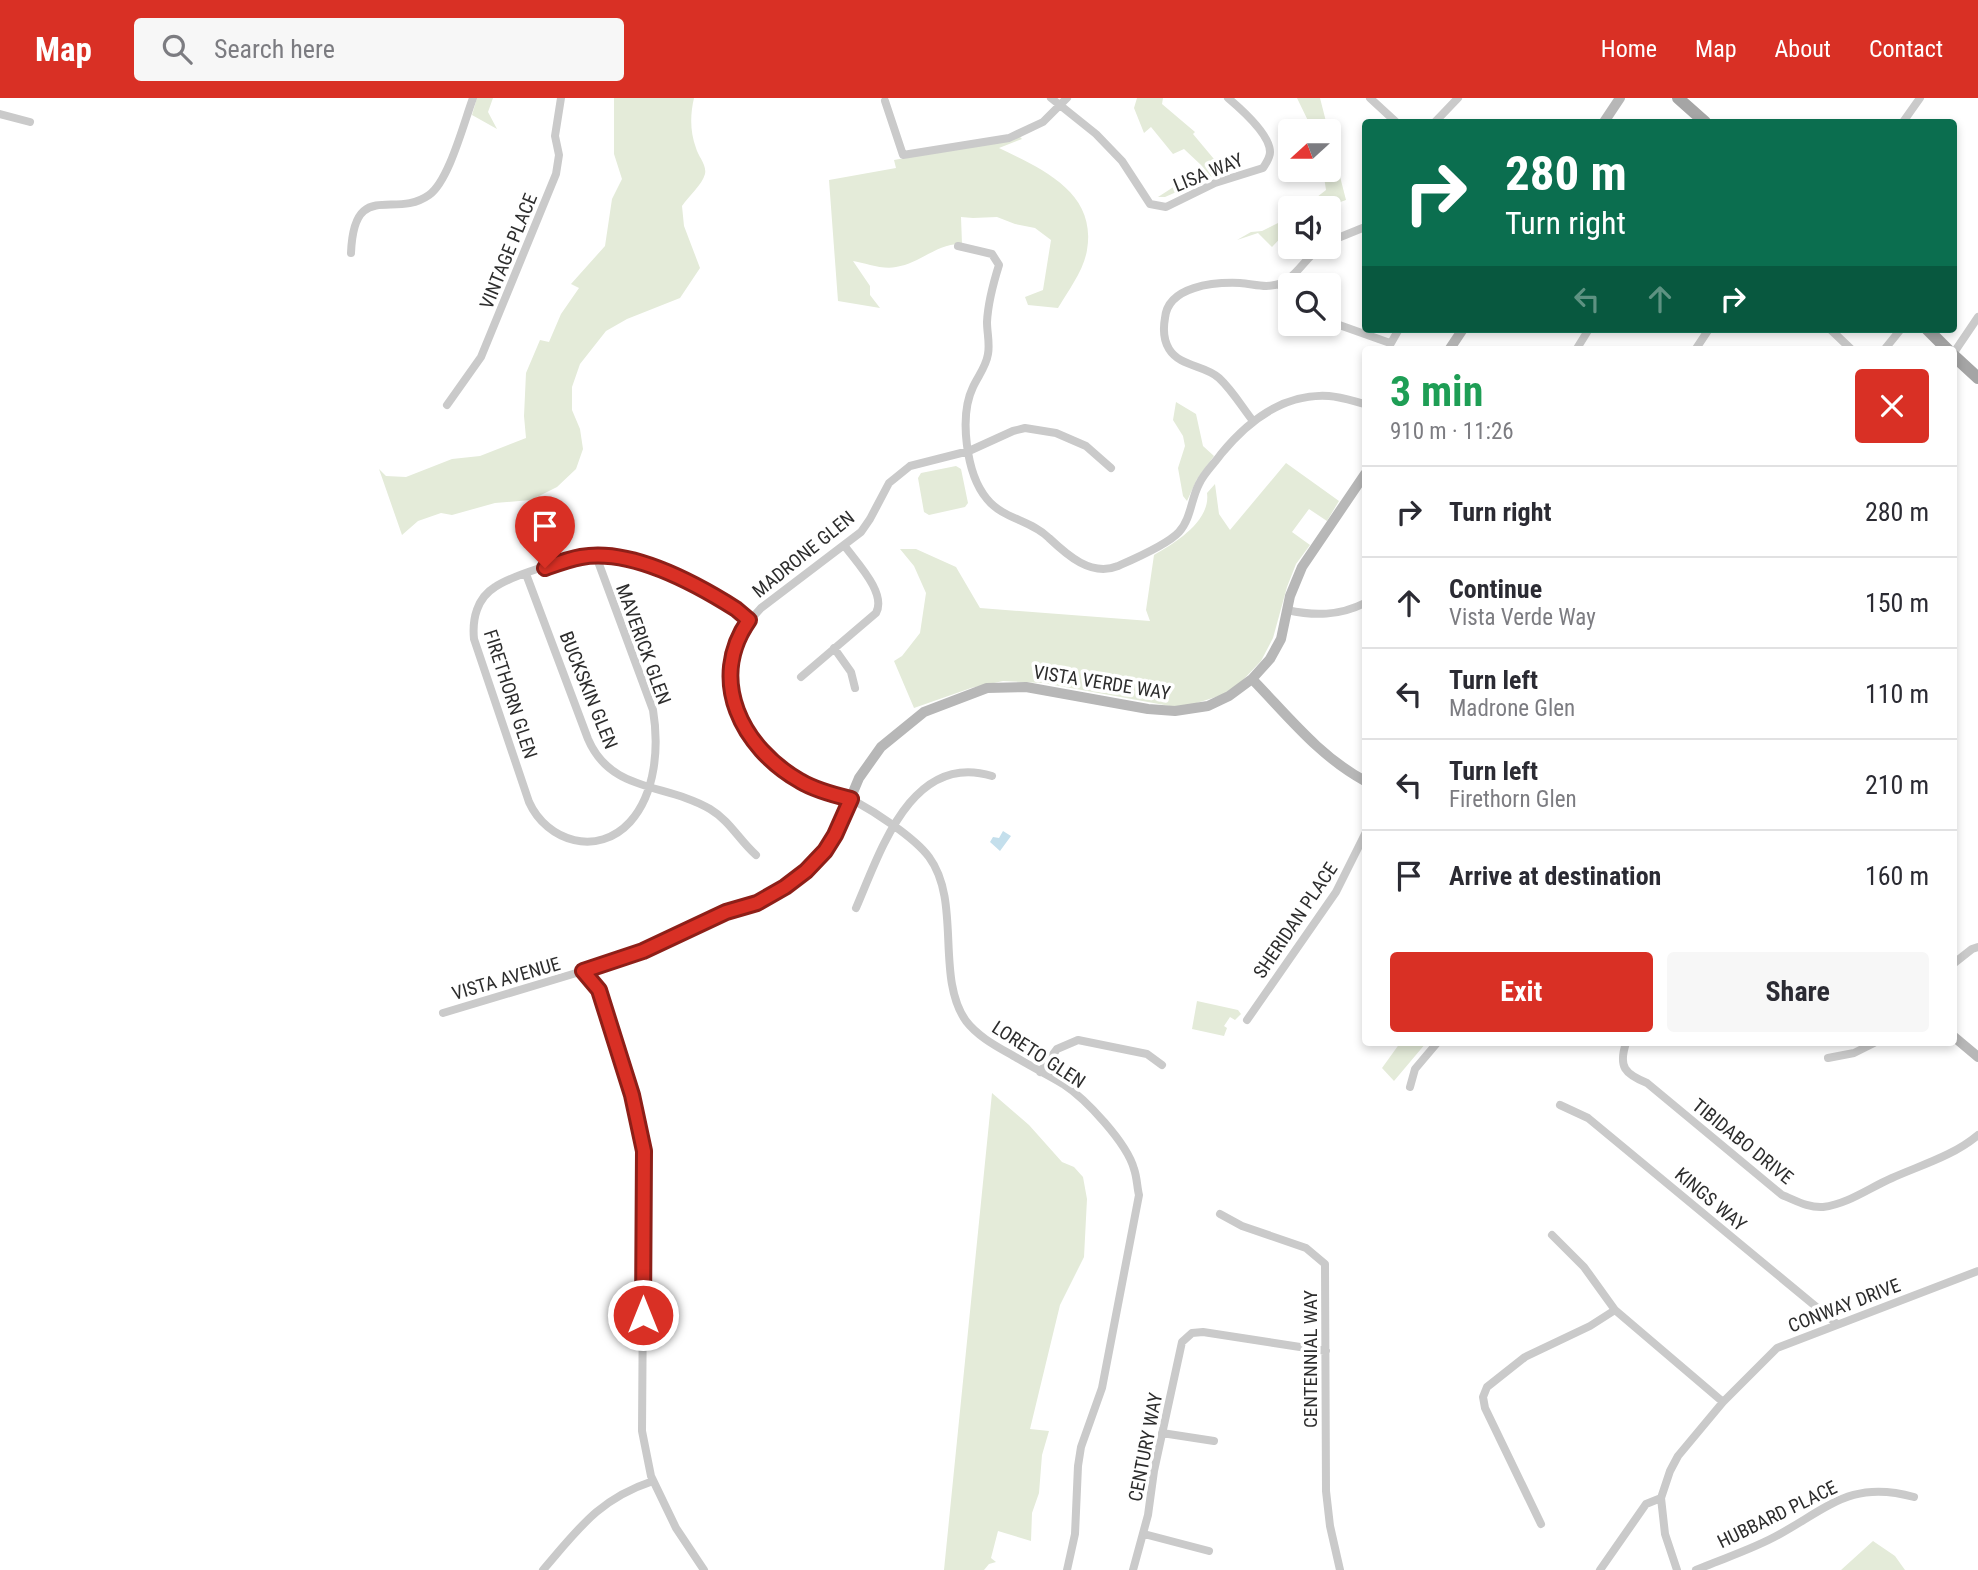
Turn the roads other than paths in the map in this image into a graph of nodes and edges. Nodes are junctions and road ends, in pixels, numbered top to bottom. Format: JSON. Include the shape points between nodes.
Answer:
{"nodes":[{"id":1,"x":473,"y":98,"type":"edge"},
{"id":2,"x":561,"y":98,"type":"edge"},
{"id":3,"x":1051,"y":98,"type":"edge"},
{"id":4,"x":1067,"y":98,"type":"edge"},
{"id":5,"x":1228,"y":98,"type":"edge"},
{"id":6,"x":1370,"y":98,"type":"edge"},
{"id":7,"x":1458,"y":98,"type":"edge"},
{"id":8,"x":1620,"y":98,"type":"edge"},
{"id":9,"x":1678,"y":98,"type":"edge"},
{"id":10,"x":1919,"y":98,"type":"edge"},
{"id":11,"x":885,"y":101,"type":"dead end"},
{"id":12,"x":1059,"y":106,"type":"junction"},
{"id":13,"x":0,"y":114,"type":"edge"},
{"id":14,"x":1392,"y":119,"type":"edge"},
{"id":15,"x":1438,"y":119,"type":"edge"},
{"id":16,"x":1607,"y":119,"type":"edge"},
{"id":17,"x":1702,"y":119,"type":"edge"},
{"id":18,"x":1905,"y":119,"type":"edge"},
{"id":19,"x":30,"y":122,"type":"dead end"},
{"id":20,"x":1362,"y":228,"type":"edge"},
{"id":21,"x":1341,"y":237,"type":"edge"},
{"id":22,"x":958,"y":246,"type":"dead end"},
{"id":23,"x":351,"y":253,"type":"dead end"},
{"id":24,"x":1306,"y":259,"type":"edge"},
{"id":25,"x":1294,"y":273,"type":"edge"},
{"id":26,"x":1278,"y":285,"type":"edge"},
{"id":27,"x":1978,"y":317,"type":"edge"},
{"id":28,"x":1341,"y":326,"type":"edge"},
{"id":29,"x":1834,"y":333,"type":"edge"},
{"id":30,"x":1931,"y":333,"type":"edge"},
{"id":31,"x":1388,"y":346,"type":"edge"},
{"id":32,"x":1848,"y":346,"type":"edge"},
{"id":33,"x":1944,"y":346,"type":"edge"},
{"id":34,"x":1957,"y":348,"type":"edge"},
{"id":35,"x":1957,"y":358,"type":"edge"},
{"id":36,"x":1978,"y":378,"type":"edge"},
{"id":37,"x":1362,"y":403,"type":"edge"},
{"id":38,"x":447,"y":405,"type":"dead end"},
{"id":39,"x":1253,"y":421,"type":"junction"},
{"id":40,"x":969,"y":452,"type":"junction"},
{"id":41,"x":1111,"y":468,"type":"dead end"},
{"id":42,"x":1362,"y":478,"type":"edge"},
{"id":43,"x":844,"y":545,"type":"junction"},
{"id":44,"x":596,"y":556,"type":"junction"},
{"id":45,"x":526,"y":574,"type":"junction"},
{"id":46,"x":1362,"y":604,"type":"edge"},
{"id":47,"x":1287,"y":610,"type":"junction"},
{"id":48,"x":749,"y":620,"type":"junction"},
{"id":49,"x":834,"y":648,"type":"junction"},
{"id":50,"x":801,"y":677,"type":"dead end"},
{"id":51,"x":1252,"y":679,"type":"junction"},
{"id":52,"x":855,"y":688,"type":"dead end"},
{"id":53,"x":992,"y":776,"type":"dead end"},
{"id":54,"x":1362,"y":779,"type":"edge"},
{"id":55,"x":649,"y":786,"type":"junction"},
{"id":56,"x":851,"y":799,"type":"junction"},
{"id":57,"x":892,"y":826,"type":"junction"},
{"id":58,"x":1362,"y":840,"type":"edge"},
{"id":59,"x":756,"y":855,"type":"dead end"},
{"id":60,"x":757,"y":903,"type":"joint"},
{"id":61,"x":856,"y":908,"type":"dead end"},
{"id":62,"x":1978,"y":947,"type":"edge"},
{"id":63,"x":1957,"y":961,"type":"edge"},
{"id":64,"x":583,"y":971,"type":"junction"},
{"id":65,"x":443,"y":1013,"type":"dead end"},
{"id":66,"x":1247,"y":1020,"type":"dead end"},
{"id":67,"x":1957,"y":1039,"type":"edge"},
{"id":68,"x":1434,"y":1046,"type":"edge"},
{"id":69,"x":1625,"y":1046,"type":"edge"},
{"id":70,"x":1868,"y":1046,"type":"edge"},
{"id":71,"x":1978,"y":1057,"type":"edge"},
{"id":72,"x":1828,"y":1058,"type":"dead end"},
{"id":73,"x":1162,"y":1065,"type":"dead end"},
{"id":74,"x":1040,"y":1072,"type":"junction"},
{"id":75,"x":1410,"y":1087,"type":"dead end"},
{"id":76,"x":1560,"y":1105,"type":"dead end"},
{"id":77,"x":1978,"y":1135,"type":"edge"},
{"id":78,"x":1220,"y":1214,"type":"dead end"},
{"id":79,"x":1552,"y":1236,"type":"dead end"},
{"id":80,"x":1978,"y":1271,"type":"edge"},
{"id":81,"x":1615,"y":1310,"type":"junction"},
{"id":82,"x":1837,"y":1324,"type":"junction"},
{"id":83,"x":1326,"y":1352,"type":"junction"},
{"id":84,"x":1723,"y":1402,"type":"junction"},
{"id":85,"x":1162,"y":1433,"type":"junction"},
{"id":86,"x":1214,"y":1441,"type":"dead end"},
{"id":87,"x":653,"y":1480,"type":"junction"},
{"id":88,"x":1662,"y":1495,"type":"junction"},
{"id":89,"x":1914,"y":1497,"type":"dead end"},
{"id":90,"x":1541,"y":1524,"type":"dead end"},
{"id":91,"x":1144,"y":1534,"type":"junction"},
{"id":92,"x":1209,"y":1551,"type":"dead end"},
{"id":93,"x":543,"y":1570,"type":"edge"},
{"id":94,"x":704,"y":1570,"type":"edge"},
{"id":95,"x":1067,"y":1570,"type":"edge"},
{"id":96,"x":1133,"y":1570,"type":"edge"},
{"id":97,"x":1340,"y":1570,"type":"edge"},
{"id":98,"x":1600,"y":1570,"type":"edge"},
{"id":99,"x":1677,"y":1570,"type":"edge"},
{"id":100,"x":1696,"y":1570,"type":"edge"}],
"edges":[{"from":1,"to":23,"type":"street","via":[[441,182],[430,195],[415,201],[372,205],[362,212]]},
{"from":2,"to":38,"type":"street","name":"VINTAGE PLACE","via":[[556,174],[481,357]]},
{"from":3,"to":12,"type":"street"},
{"from":4,"to":12,"type":"street"},
{"from":5,"to":12,"type":"street","name":"LISA WAY","via":[[1269,142],[1269,158],[1263,168],[1215,183],[1166,207],[1150,204],[1122,161]]},
{"from":6,"to":14,"type":"street"},
{"from":7,"to":15,"type":"street"},
{"from":8,"to":16,"type":"street"},
{"from":9,"to":17,"type":"main road"},
{"from":10,"to":18,"type":"street"},
{"from":11,"to":12,"type":"street","via":[[903,155],[1010,138],[1043,122]]},
{"from":13,"to":19,"type":"street"},
{"from":20,"to":21,"type":"street"},
{"from":22,"to":40,"type":"street","via":[[992,254],[999,265],[990,296],[988,356],[965,408]]},
{"from":24,"to":25,"type":"street"},
{"from":26,"to":39,"type":"street","via":[[1265,288],[1221,282],[1190,289],[1172,299],[1166,309],[1163,333],[1169,351],[1219,378]]},
{"from":27,"to":34,"type":"street"},
{"from":28,"to":31,"type":"street"},
{"from":29,"to":32,"type":"street"},
{"from":30,"to":33,"type":"main road"},
{"from":35,"to":36,"type":"main road"},
{"from":37,"to":39,"type":"street","via":[[1330,396],[1308,397]]},
{"from":39,"to":40,"type":"street","via":[[1240,430],[1200,482],[1179,532],[1115,567],[1078,562],[1042,531],[1001,513],[974,476]]},
{"from":40,"to":41,"type":"street","name":"MADRONE GLEN","via":[[1025,428],[1056,433],[1086,446]]},
{"from":40,"to":43,"type":"street","name":"MADRONE GLEN","via":[[910,466],[889,483],[861,532]]},
{"from":42,"to":47,"type":"street","name":"VISTA VERDE WAY","via":[[1302,567]]},
{"from":43,"to":48,"type":"street","name":"MADRONE GLEN"},
{"from":43,"to":49,"type":"street","via":[[878,593],[881,605],[877,614]]},
{"from":44,"to":45,"type":"street","name":"FIRETHORN GLEN"},
{"from":44,"to":48,"type":"street","name":"FIRETHORN GLEN","via":[[644,562],[722,599]]},
{"from":44,"to":55,"type":"street","name":"MAVERICK GLEN","via":[[653,710],[657,733]]},
{"from":45,"to":55,"type":"street","name":"BUCKSKIN GLEN","via":[[593,751],[616,775]]},
{"from":45,"to":55,"type":"street","name":"FIRETHORN GLEN","via":[[486,594],[475,611],[472,629],[534,813],[548,830],[572,841],[594,841],[615,835],[630,822]]},
{"from":46,"to":47,"type":"street","via":[[1340,613],[1308,615]]},
{"from":47,"to":51,"type":"street","name":"VISTA VERDE WAY","via":[[1281,639]]},
{"from":48,"to":56,"type":"street","name":"MADRONE GLEN","via":[[732,655],[730,687],[742,725],[786,772],[803,783]]},
{"from":49,"to":50,"type":"street"},
{"from":49,"to":52,"type":"street","via":[[851,672]]},
{"from":51,"to":54,"type":"street","via":[[1316,746]]},
{"from":51,"to":56,"type":"street","name":"VISTA VERDE WAY","via":[[1208,706],[1175,711],[1026,687],[987,688],[913,719],[881,747],[859,778]]},
{"from":53,"to":57,"type":"street","via":[[961,772],[933,784],[908,803]]},
{"from":55,"to":59,"type":"street","name":"BUCKSKIN GLEN","via":[[707,807],[726,819]]},
{"from":56,"to":57,"type":"street","name":"LORETO GLEN"},
{"from":56,"to":60,"type":"street","name":"VISTA VERDE WAY","via":[[825,851],[806,871]]},
{"from":57,"to":61,"type":"street"},
{"from":57,"to":74,"type":"street","name":"LORETO GLEN","via":[[928,856],[941,881],[954,996],[963,1016],[988,1041]]},
{"from":58,"to":66,"type":"street","name":"SHERIDAN PLACE","via":[[1336,892]]},
{"from":60,"to":64,"type":"street"},
{"from":62,"to":63,"type":"street"},
{"from":64,"to":65,"type":"street","name":"VISTA AVENUE"},
{"from":64,"to":87,"type":"street","name":"VISTA AVENUE","via":[[599,990],[632,1095],[644,1151],[642,1431]]},
{"from":67,"to":71,"type":"street"},
{"from":68,"to":75,"type":"street","via":[[1415,1069]]},
{"from":69,"to":77,"type":"street","name":"TIBIDABO DRIVE","via":[[1624,1069],[1633,1077],[1647,1083],[1782,1195],[1807,1205],[1840,1203],[1963,1147]]},
{"from":70,"to":72,"type":"street"},
{"from":73,"to":74,"type":"street","via":[[1147,1054],[1078,1040],[1057,1049]]},
{"from":74,"to":95,"type":"street","name":"LORETO GLEN","via":[[1066,1086],[1100,1119],[1134,1168],[1139,1195],[1102,1388],[1081,1447],[1075,1534]]},
{"from":76,"to":82,"type":"street","name":"KINGS WAY","via":[[1588,1118]]},
{"from":78,"to":83,"type":"street","name":"CENTENNIAL WAY","via":[[1306,1248],[1325,1264]]},
{"from":79,"to":81,"type":"street","via":[[1584,1267]]},
{"from":80,"to":82,"type":"street","name":"CONWAY DRIVE"},
{"from":81,"to":84,"type":"street"},
{"from":81,"to":90,"type":"street","via":[[1525,1357],[1488,1387],[1483,1397]]},
{"from":82,"to":84,"type":"street","name":"CONWAY DRIVE","via":[[1777,1348]]},
{"from":83,"to":85,"type":"street","name":"CENTURY WAY","via":[[1192,1333],[1182,1342]]},
{"from":83,"to":97,"type":"street","name":"CENTENNIAL WAY","via":[[1326,1491]]},
{"from":84,"to":88,"type":"street","name":"CONWAY DRIVE","via":[[1678,1456]]},
{"from":85,"to":86,"type":"street"},
{"from":85,"to":91,"type":"street","name":"CENTURY WAY"},
{"from":87,"to":93,"type":"street","via":[[606,1502]]},
{"from":87,"to":94,"type":"street","name":"VISTA AVENUE"},
{"from":88,"to":98,"type":"street","name":"CONWAY DRIVE","via":[[1646,1504]]},
{"from":88,"to":99,"type":"street","via":[[1665,1534]]},
{"from":89,"to":100,"type":"street","name":"HUBBARD PLACE","via":[[1891,1491],[1842,1498],[1779,1535]]},
{"from":91,"to":92,"type":"street"},
{"from":91,"to":96,"type":"street","name":"CENTURY WAY"}]}
